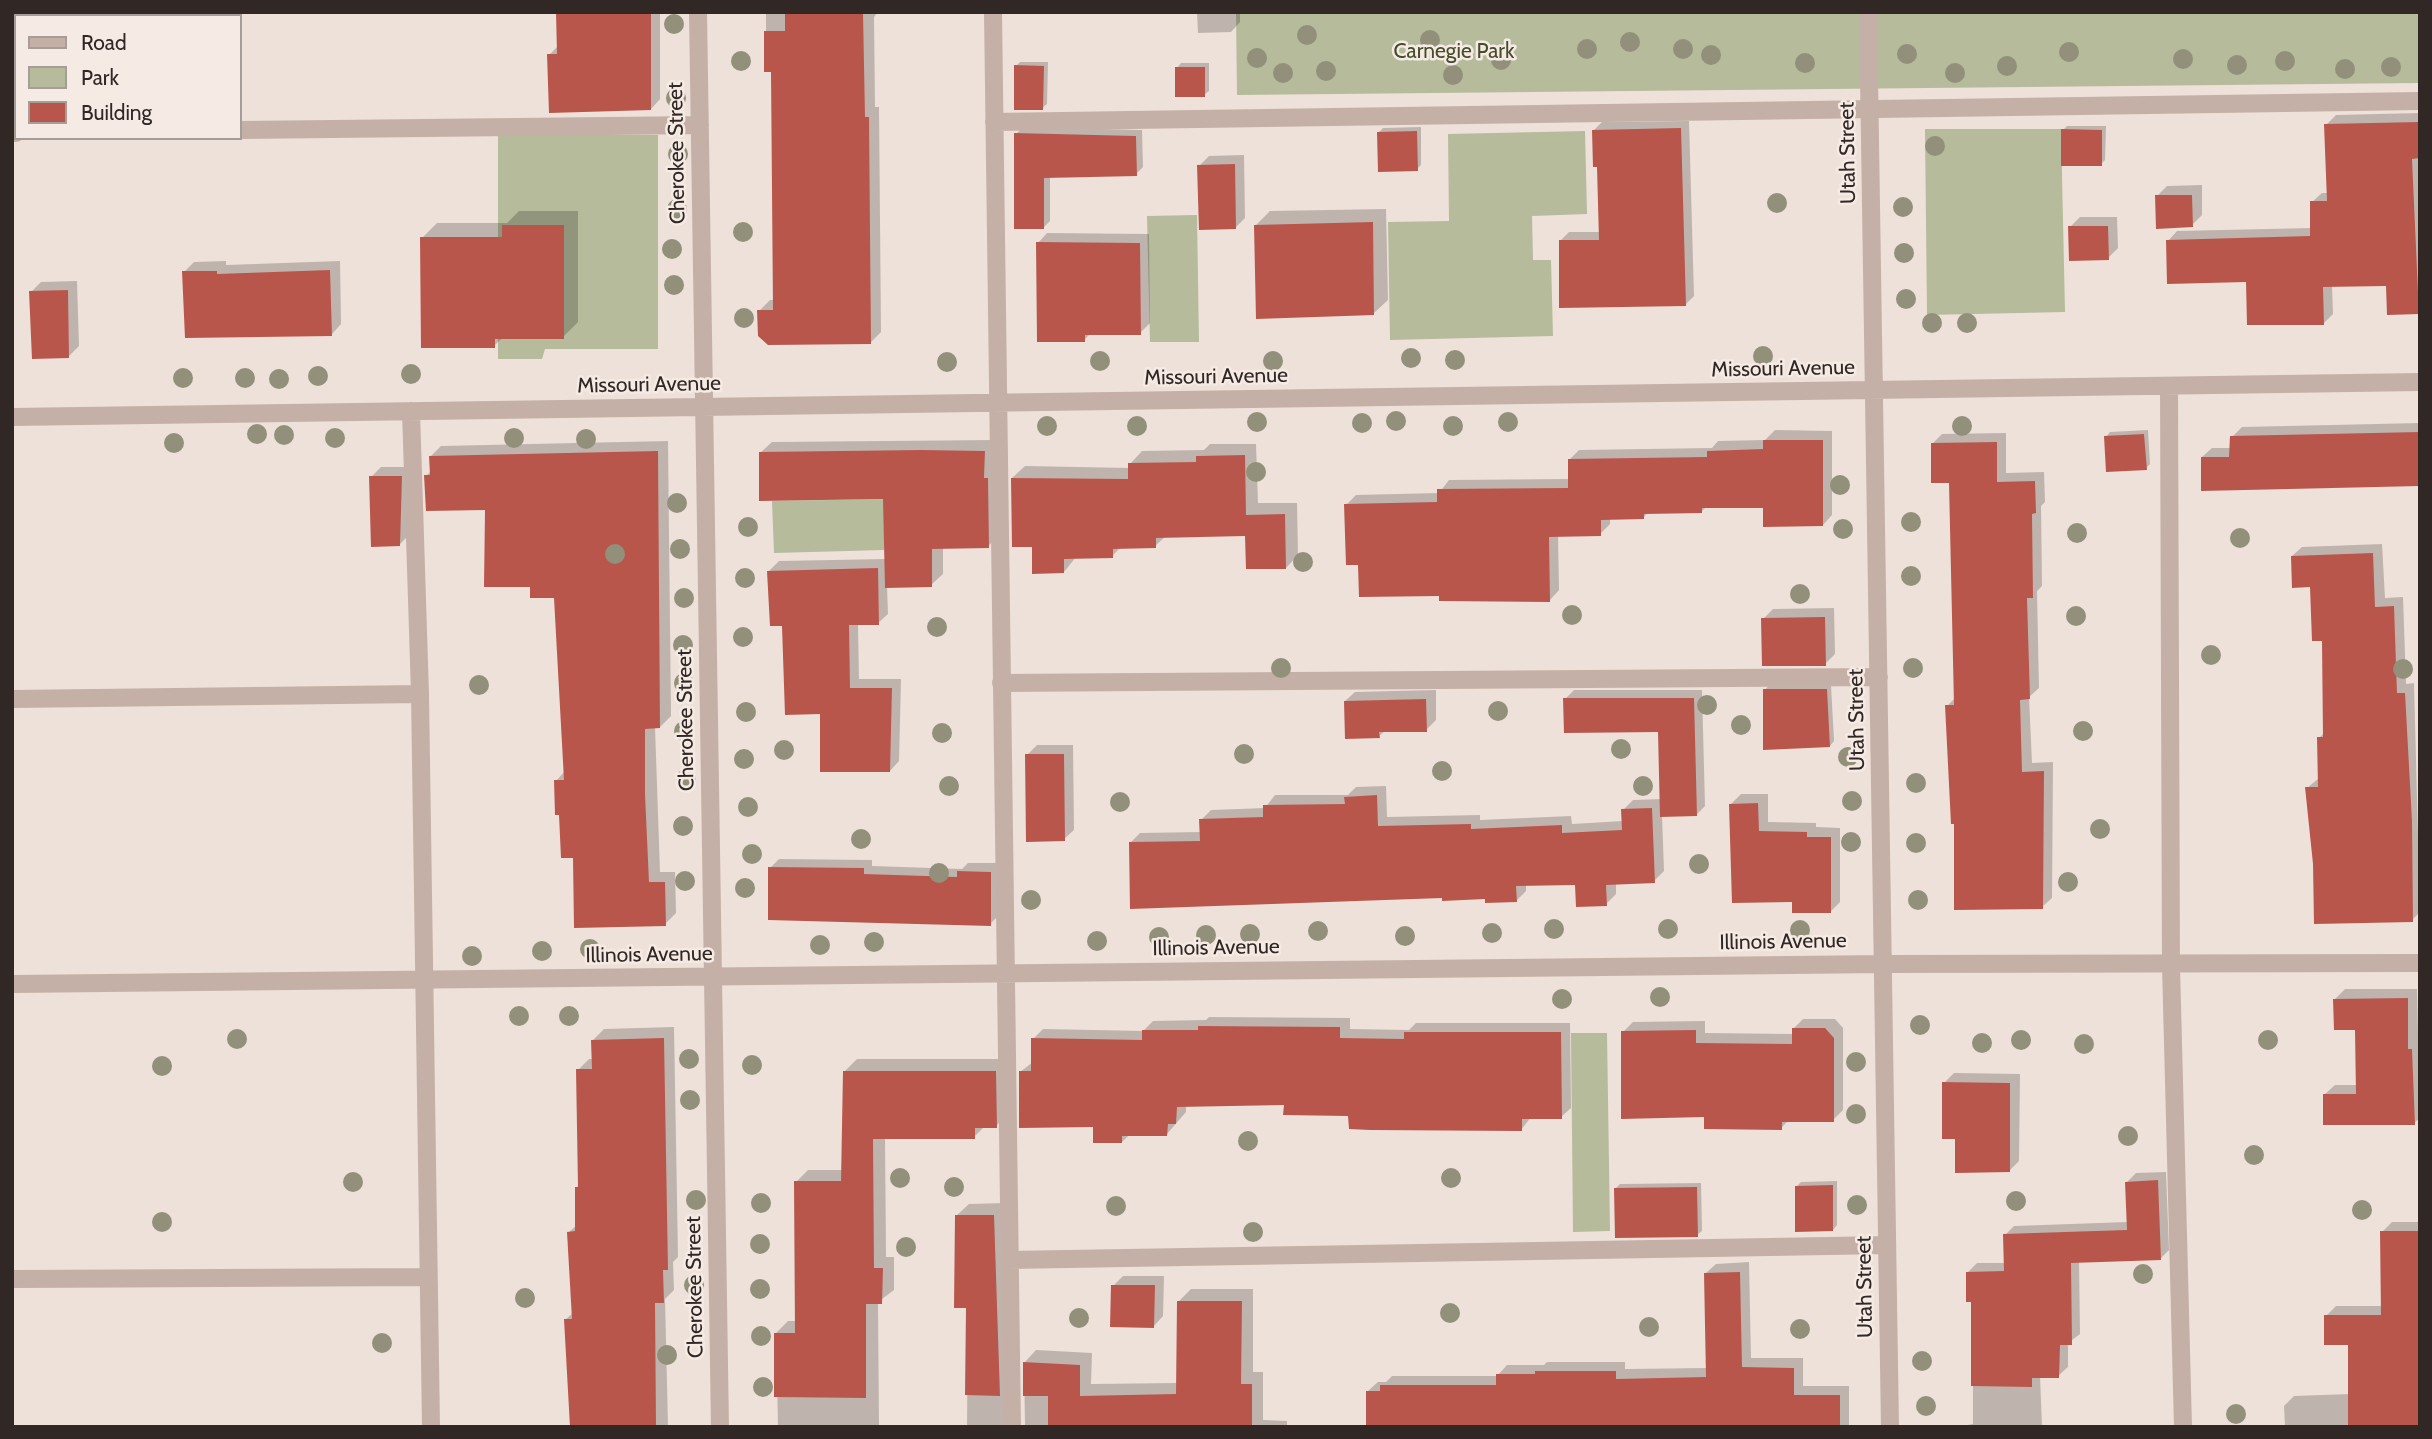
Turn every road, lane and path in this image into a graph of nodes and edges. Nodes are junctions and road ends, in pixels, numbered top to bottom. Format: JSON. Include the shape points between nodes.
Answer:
{"nodes":[{"id":1,"x":698,"y":12,"type":"edge"},
{"id":2,"x":993,"y":12,"type":"edge"},
{"id":3,"x":1868,"y":12,"type":"edge"},
{"id":4,"x":2420,"y":101,"type":"edge"},
{"id":5,"x":1870,"y":108,"type":"junction"},
{"id":6,"x":994,"y":122,"type":"junction"},
{"id":7,"x":700,"y":125,"type":"junction"},
{"id":8,"x":242,"y":130,"type":"edge"},
{"id":9,"x":2420,"y":382,"type":"edge"},
{"id":10,"x":2169,"y":386,"type":"junction"},
{"id":11,"x":1874,"y":390,"type":"junction"},
{"id":12,"x":998,"y":403,"type":"junction"},
{"id":13,"x":704,"y":407,"type":"junction"},
{"id":14,"x":411,"y":411,"type":"junction"},
{"id":15,"x":12,"y":417,"type":"edge"},
{"id":16,"x":1879,"y":677,"type":"junction"},
{"id":17,"x":1001,"y":683,"type":"junction"},
{"id":18,"x":420,"y":694,"type":"junction"},
{"id":19,"x":12,"y":699,"type":"edge"},
{"id":20,"x":2420,"y":963,"type":"edge"},
{"id":21,"x":1884,"y":964,"type":"junction"},
{"id":22,"x":2171,"y":966,"type":"junction"},
{"id":23,"x":1005,"y":973,"type":"junction"},
{"id":24,"x":713,"y":976,"type":"junction"},
{"id":25,"x":422,"y":980,"type":"junction"},
{"id":26,"x":12,"y":984,"type":"edge"},
{"id":27,"x":1887,"y":1245,"type":"junction"},
{"id":28,"x":1009,"y":1260,"type":"junction"},
{"id":29,"x":428,"y":1277,"type":"junction"},
{"id":30,"x":12,"y":1279,"type":"edge"},
{"id":31,"x":431,"y":1427,"type":"edge"},
{"id":32,"x":720,"y":1427,"type":"edge"},
{"id":33,"x":1012,"y":1427,"type":"edge"},
{"id":34,"x":1890,"y":1427,"type":"edge"},
{"id":35,"x":2183,"y":1427,"type":"edge"}],
"edges":[{"from":1,"to":7,"type":"street","name":"Cherokee Street"},
{"from":2,"to":6,"type":"street"},
{"from":3,"to":5,"type":"street","name":"Utah Street"},
{"from":4,"to":5,"type":"street"},
{"from":5,"to":6,"type":"street"},
{"from":5,"to":11,"type":"street","name":"Utah Street"},
{"from":6,"to":12,"type":"street"},
{"from":7,"to":8,"type":"street"},
{"from":7,"to":13,"type":"street","name":"Cherokee Street"},
{"from":9,"to":10,"type":"street","name":"Missouri Avenue"},
{"from":10,"to":11,"type":"street","name":"Missouri Avenue"},
{"from":10,"to":22,"type":"street"},
{"from":11,"to":12,"type":"street","name":"Missouri Avenue"},
{"from":11,"to":16,"type":"street","name":"Utah Street"},
{"from":12,"to":13,"type":"street","name":"Missouri Avenue"},
{"from":12,"to":17,"type":"street"},
{"from":13,"to":14,"type":"street","name":"Missouri Avenue"},
{"from":13,"to":24,"type":"street","name":"Cherokee Street"},
{"from":14,"to":15,"type":"street","name":"Missouri Avenue"},
{"from":14,"to":18,"type":"street"},
{"from":16,"to":17,"type":"street"},
{"from":16,"to":21,"type":"street","name":"Utah Street"},
{"from":17,"to":23,"type":"street"},
{"from":18,"to":19,"type":"street"},
{"from":18,"to":25,"type":"street"},
{"from":20,"to":22,"type":"street","name":"Illinois Avenue"},
{"from":21,"to":22,"type":"street","name":"Illinois Avenue"},
{"from":21,"to":23,"type":"street","name":"Illinois Avenue"},
{"from":21,"to":27,"type":"street","name":"Utah Street"},
{"from":22,"to":35,"type":"street"},
{"from":23,"to":24,"type":"street","name":"Illinois Avenue"},
{"from":23,"to":28,"type":"street"},
{"from":24,"to":25,"type":"street","name":"Illinois Avenue"},
{"from":24,"to":32,"type":"street","name":"Cherokee Street"},
{"from":25,"to":26,"type":"street","name":"Illinois Avenue"},
{"from":25,"to":29,"type":"street"},
{"from":27,"to":28,"type":"street"},
{"from":27,"to":34,"type":"street","name":"Utah Street"},
{"from":28,"to":33,"type":"street"},
{"from":29,"to":30,"type":"street"},
{"from":29,"to":31,"type":"street"}]}
